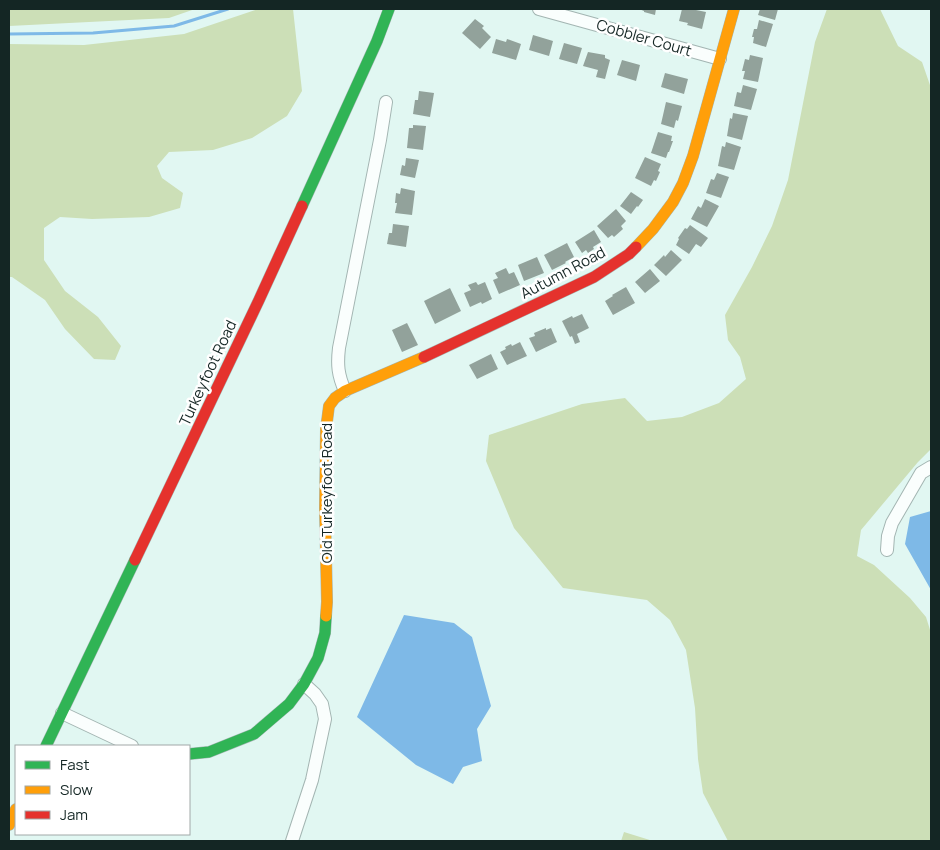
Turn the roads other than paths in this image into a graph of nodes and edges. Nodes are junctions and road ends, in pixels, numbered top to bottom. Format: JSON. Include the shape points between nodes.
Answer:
{"nodes":[{"id":1,"x":389,"y":9,"type":"edge"},
{"id":2,"x":539,"y":9,"type":"edge"},
{"id":3,"x":734,"y":9,"type":"edge"},
{"id":4,"x":720,"y":59,"type":"junction"},
{"id":5,"x":386,"y":102,"type":"dead end"},
{"id":6,"x":345,"y":391,"type":"junction"},
{"id":7,"x":931,"y":467,"type":"edge"},
{"id":8,"x":887,"y":550,"type":"dead end"},
{"id":9,"x":304,"y":684,"type":"junction"},
{"id":10,"x":62,"y":713,"type":"junction"},
{"id":11,"x":46,"y":745,"type":"edge"},
{"id":12,"x":130,"y":745,"type":"edge"},
{"id":13,"x":190,"y":754,"type":"edge"},
{"id":14,"x":15,"y":811,"type":"edge"},
{"id":15,"x":9,"y":825,"type":"edge"},
{"id":16,"x":292,"y":841,"type":"edge"}],
"edges":[{"from":1,"to":10,"type":"street","name":"Turkeyfoot Road","via":[[255,309]]},
{"from":2,"to":4,"type":"street","name":"Cobbler Court"},
{"from":3,"to":4,"type":"street","name":"Autumn Road"},
{"from":4,"to":6,"type":"street","name":"Autumn Road","via":[[683,182],[653,229],[629,254],[594,277],[419,360]]},
{"from":5,"to":6,"type":"street","via":[[339,348],[337,365]]},
{"from":6,"to":9,"type":"street","name":"Old Turkeyfoot Road","via":[[329,406],[326,429],[325,633],[318,658]]},
{"from":7,"to":8,"type":"street","via":[[921,473],[892,523]]},
{"from":9,"to":13,"type":"street","name":"Old Turkeyfoot Road","via":[[289,704],[254,734],[208,752]]},
{"from":9,"to":16,"type":"street","via":[[322,704],[325,719],[312,780]]},
{"from":10,"to":11,"type":"street","name":"Turkeyfoot Road"},
{"from":10,"to":12,"type":"street"},
{"from":14,"to":15,"type":"street"}]}
